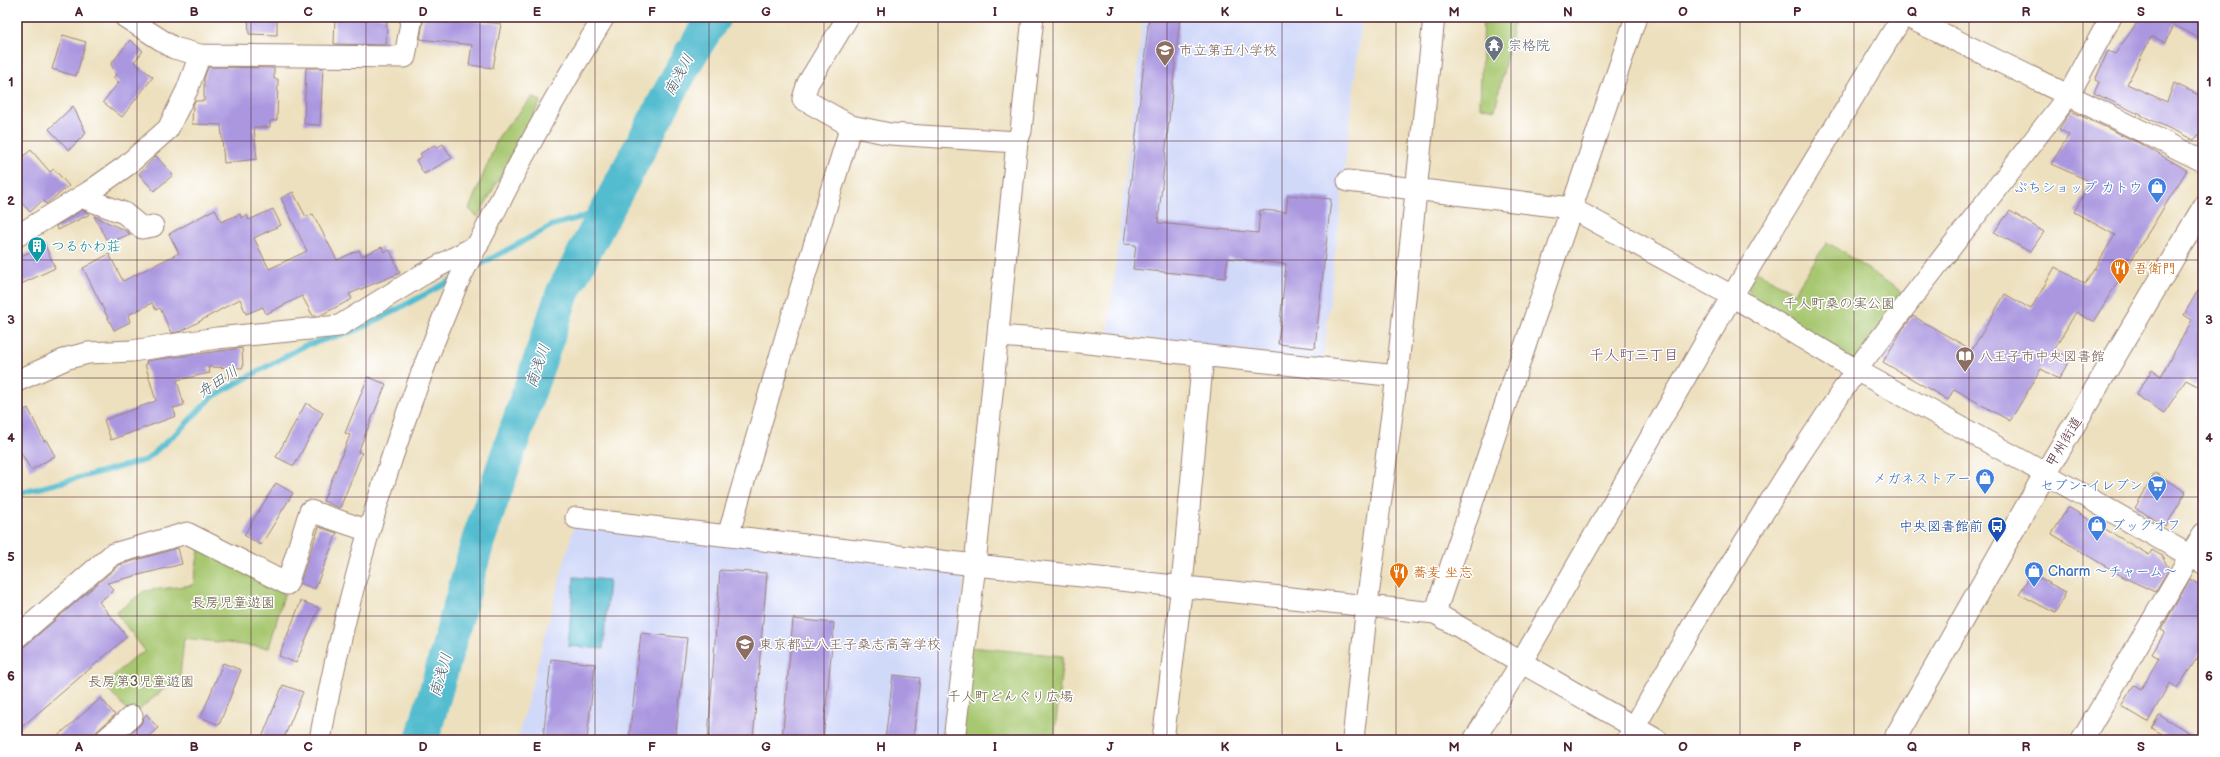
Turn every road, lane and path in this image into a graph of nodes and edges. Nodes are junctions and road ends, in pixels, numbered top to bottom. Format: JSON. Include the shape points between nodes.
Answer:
{"nodes":[{"id":1,"x":125,"y":17,"type":"edge"},
{"id":2,"x":412,"y":17,"type":"edge"},
{"id":3,"x":604,"y":17,"type":"edge"},
{"id":4,"x":848,"y":17,"type":"edge"},
{"id":5,"x":1033,"y":17,"type":"edge"},
{"id":6,"x":1434,"y":17,"type":"edge"},
{"id":7,"x":1636,"y":17,"type":"edge"},
{"id":8,"x":1902,"y":17,"type":"edge"},
{"id":9,"x":1908,"y":17,"type":"edge"},
{"id":10,"x":2111,"y":17,"type":"edge"},
{"id":11,"x":200,"y":55,"type":"junction"},
{"id":12,"x":2068,"y":96,"type":"junction"},
{"id":13,"x":850,"y":126,"type":"junction"},
{"id":14,"x":1017,"y":142,"type":"junction"},
{"id":15,"x":2203,"y":161,"type":"edge"},
{"id":16,"x":1348,"y":181,"type":"dead end"},
{"id":17,"x":1417,"y":188,"type":"junction"},
{"id":18,"x":81,"y":197,"type":"junction"},
{"id":19,"x":1571,"y":208,"type":"junction"},
{"id":20,"x":2203,"y":208,"type":"edge"},
{"id":21,"x":153,"y":226,"type":"dead end"},
{"id":22,"x":17,"y":236,"type":"edge"},
{"id":23,"x":473,"y":252,"type":"junction"},
{"id":24,"x":1732,"y":296,"type":"junction"},
{"id":25,"x":998,"y":336,"type":"junction"},
{"id":26,"x":1202,"y":355,"type":"junction"},
{"id":27,"x":1856,"y":370,"type":"junction"},
{"id":28,"x":1397,"y":376,"type":"junction"},
{"id":29,"x":17,"y":381,"type":"edge"},
{"id":30,"x":2045,"y":474,"type":"junction"},
{"id":31,"x":576,"y":518,"type":"dead end"},
{"id":32,"x":369,"y":531,"type":"junction"},
{"id":33,"x":2203,"y":534,"type":"edge"},
{"id":34,"x":728,"y":536,"type":"junction"},
{"id":35,"x":2197,"y":559,"type":"edge"},
{"id":36,"x":975,"y":565,"type":"junction"},
{"id":37,"x":1182,"y":585,"type":"junction"},
{"id":38,"x":1367,"y":604,"type":"junction"},
{"id":39,"x":1435,"y":612,"type":"junction"},
{"id":40,"x":17,"y":637,"type":"edge"},
{"id":41,"x":1521,"y":663,"type":"junction"},
{"id":42,"x":132,"y":716,"type":"dead end"},
{"id":43,"x":1631,"y":733,"type":"edge"},
{"id":44,"x":105,"y":740,"type":"edge"},
{"id":45,"x":320,"y":740,"type":"edge"},
{"id":46,"x":954,"y":740,"type":"edge"},
{"id":47,"x":1163,"y":740,"type":"edge"},
{"id":48,"x":1353,"y":740,"type":"edge"},
{"id":49,"x":1474,"y":740,"type":"edge"},
{"id":50,"x":1657,"y":740,"type":"edge"},
{"id":51,"x":1894,"y":740,"type":"edge"},
{"id":52,"x":2082,"y":740,"type":"edge"}],
"edges":[{"from":1,"to":11,"type":"street","via":[[174,48]]},
{"from":2,"to":11,"type":"street","via":[[405,57]]},
{"from":3,"to":23,"type":"street","via":[[525,152]]},
{"from":4,"to":13,"type":"street","via":[[808,83],[803,99]]},
{"from":5,"to":14,"type":"street","via":[[1021,131]]},
{"from":6,"to":17,"type":"street"},
{"from":7,"to":19,"type":"street"},
{"from":8,"to":24,"type":"street"},
{"from":9,"to":12,"type":"street"},
{"from":10,"to":12,"type":"street"},
{"from":11,"to":18,"type":"street","via":[[168,129],[126,166]]},
{"from":12,"to":15,"type":"street"},
{"from":12,"to":27,"type":"street"},
{"from":13,"to":14,"type":"street","via":[[890,134]]},
{"from":13,"to":34,"type":"street"},
{"from":14,"to":25,"type":"street"},
{"from":16,"to":17,"type":"street"},
{"from":17,"to":19,"type":"street"},
{"from":17,"to":28,"type":"street"},
{"from":18,"to":21,"type":"street","via":[[124,213],[142,228]]},
{"from":18,"to":22,"type":"street"},
{"from":19,"to":24,"type":"street"},
{"from":19,"to":39,"type":"street"},
{"from":20,"to":30,"type":"highway","name":"甲州街道"},
{"from":23,"to":29,"type":"street","via":[[422,275],[339,326],[217,338],[132,351],[88,352],[68,358]]},
{"from":23,"to":32,"type":"street","via":[[455,290],[400,434]]},
{"from":24,"to":27,"type":"street"},
{"from":24,"to":41,"type":"street"},
{"from":25,"to":26,"type":"street"},
{"from":25,"to":36,"type":"street"},
{"from":26,"to":28,"type":"street"},
{"from":26,"to":37,"type":"street"},
{"from":27,"to":30,"type":"street"},
{"from":27,"to":43,"type":"street","via":[[1698,616]]},
{"from":28,"to":38,"type":"street"},
{"from":30,"to":35,"type":"street"},
{"from":30,"to":51,"type":"highway","name":"甲州街道"},
{"from":31,"to":34,"type":"street"},
{"from":32,"to":40,"type":"street","via":[[310,511],[287,584],[187,533],[113,554]]},
{"from":32,"to":45,"type":"street","via":[[329,689]]},
{"from":33,"to":35,"type":"street"},
{"from":34,"to":36,"type":"street"},
{"from":35,"to":52,"type":"street"},
{"from":36,"to":37,"type":"street"},
{"from":36,"to":46,"type":"street"},
{"from":37,"to":38,"type":"street"},
{"from":37,"to":47,"type":"street"},
{"from":38,"to":39,"type":"street"},
{"from":38,"to":48,"type":"street"},
{"from":39,"to":41,"type":"street"},
{"from":41,"to":43,"type":"street"},
{"from":41,"to":49,"type":"street"},
{"from":42,"to":44,"type":"street"},
{"from":43,"to":50,"type":"street"}]}
